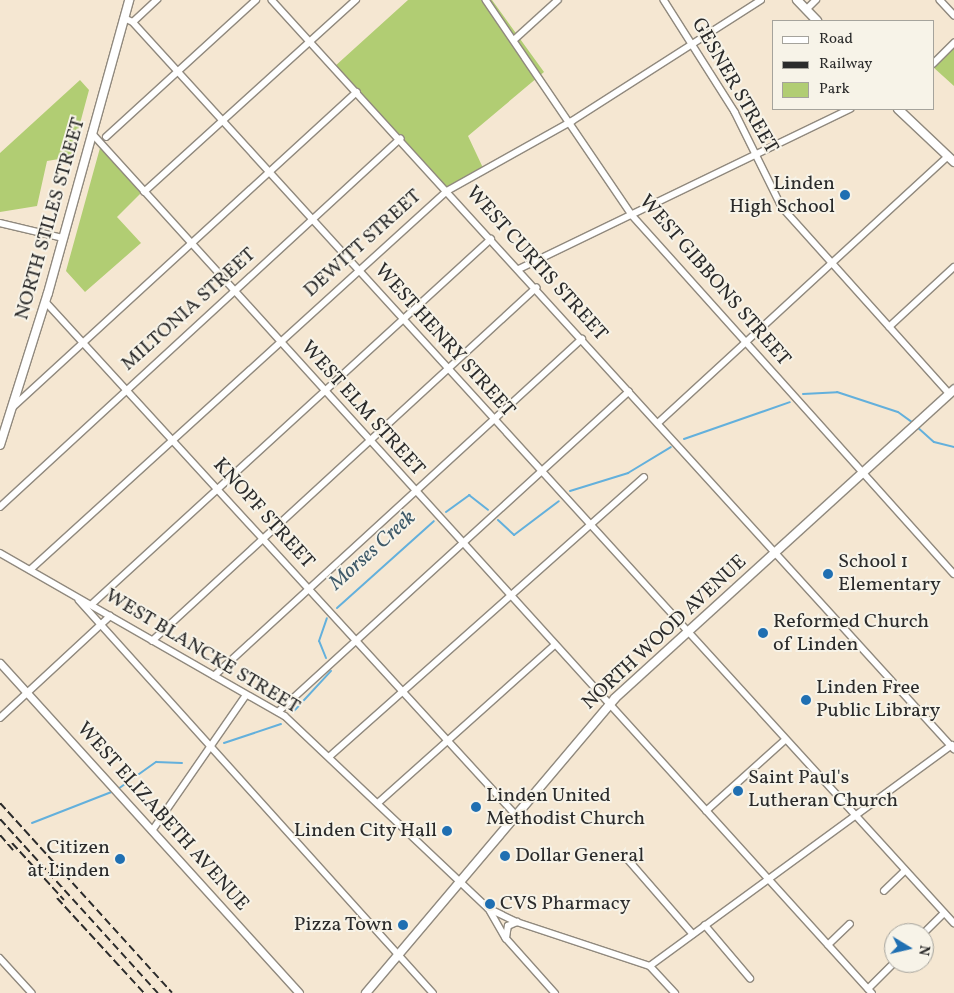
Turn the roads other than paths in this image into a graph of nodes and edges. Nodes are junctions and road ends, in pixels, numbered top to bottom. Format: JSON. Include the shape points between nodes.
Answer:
{"nodes":[{"id":1,"x":129,"y":0,"type":"edge"},
{"id":2,"x":157,"y":0,"type":"edge"},
{"id":3,"x":256,"y":0,"type":"edge"},
{"id":4,"x":272,"y":0,"type":"edge"},
{"id":5,"x":356,"y":0,"type":"edge"},
{"id":6,"x":486,"y":0,"type":"edge"},
{"id":7,"x":558,"y":0,"type":"edge"},
{"id":8,"x":664,"y":0,"type":"edge"},
{"id":9,"x":761,"y":0,"type":"edge"},
{"id":10,"x":797,"y":0,"type":"edge"},
{"id":11,"x":816,"y":0,"type":"edge"},
{"id":12,"x":940,"y":0,"type":"edge"},
{"id":13,"x":806,"y":10,"type":"junction"},
{"id":14,"x":954,"y":15,"type":"edge"},
{"id":15,"x":124,"y":18,"type":"junction"},
{"id":16,"x":816,"y":20,"type":"edge"},
{"id":17,"x":133,"y":22,"type":"junction"},
{"id":18,"x":514,"y":40,"type":"junction"},
{"id":19,"x":310,"y":42,"type":"junction"},
{"id":20,"x":954,"y":43,"type":"edge"},
{"id":21,"x":692,"y":44,"type":"junction"},
{"id":22,"x":934,"y":63,"type":"edge"},
{"id":23,"x":176,"y":73,"type":"junction"},
{"id":24,"x":356,"y":92,"type":"junction"},
{"id":25,"x":848,"y":110,"type":"edge"},
{"id":26,"x":899,"y":110,"type":"edge"},
{"id":27,"x":222,"y":122,"type":"junction"},
{"id":28,"x":572,"y":122,"type":"junction"},
{"id":29,"x":92,"y":133,"type":"junction"},
{"id":30,"x":106,"y":136,"type":"dead end"},
{"id":31,"x":400,"y":140,"type":"junction"},
{"id":32,"x":756,"y":154,"type":"junction"},
{"id":33,"x":951,"y":159,"type":"edge"},
{"id":34,"x":268,"y":173,"type":"junction"},
{"id":35,"x":447,"y":191,"type":"junction"},
{"id":36,"x":144,"y":192,"type":"junction"},
{"id":37,"x":632,"y":215,"type":"junction"},
{"id":38,"x":312,"y":220,"type":"junction"},
{"id":39,"x":0,"y":223,"type":"edge"},
{"id":40,"x":63,"y":238,"type":"junction"},
{"id":41,"x":491,"y":239,"type":"junction"},
{"id":42,"x":191,"y":244,"type":"junction"},
{"id":43,"x":832,"y":264,"type":"junction"},
{"id":44,"x":954,"y":267,"type":"edge"},
{"id":45,"x":519,"y":270,"type":"junction"},
{"id":46,"x":358,"y":271,"type":"junction"},
{"id":47,"x":536,"y":288,"type":"junction"},
{"id":48,"x":234,"y":291,"type":"junction"},
{"id":49,"x":46,"y":302,"type":"junction"},
{"id":50,"x":403,"y":321,"type":"junction"},
{"id":51,"x":889,"y":327,"type":"junction"},
{"id":52,"x":582,"y":339,"type":"junction"},
{"id":53,"x":84,"y":341,"type":"junction"},
{"id":54,"x":279,"y":342,"type":"junction"},
{"id":55,"x":745,"y":343,"type":"junction"},
{"id":56,"x":447,"y":369,"type":"junction"},
{"id":57,"x":127,"y":388,"type":"junction"},
{"id":58,"x":952,"y":391,"type":"edge"},
{"id":59,"x":630,"y":392,"type":"junction"},
{"id":60,"x":325,"y":393,"type":"junction"},
{"id":61,"x":12,"y":408,"type":"junction"},
{"id":62,"x":493,"y":420,"type":"junction"},
{"id":63,"x":658,"y":423,"type":"junction"},
{"id":64,"x":173,"y":438,"type":"junction"},
{"id":65,"x":369,"y":441,"type":"junction"},
{"id":66,"x":0,"y":445,"type":"edge"},
{"id":67,"x":541,"y":472,"type":"junction"},
{"id":68,"x":863,"y":472,"type":"junction"},
{"id":69,"x":644,"y":477,"type":"dead end"},
{"id":70,"x":220,"y":490,"type":"junction"},
{"id":71,"x":415,"y":492,"type":"junction"},
{"id":72,"x":0,"y":507,"type":"edge"},
{"id":73,"x":588,"y":524,"type":"junction"},
{"id":74,"x":264,"y":538,"type":"junction"},
{"id":75,"x":462,"y":544,"type":"junction"},
{"id":76,"x":0,"y":553,"type":"edge"},
{"id":77,"x":774,"y":553,"type":"junction"},
{"id":78,"x":30,"y":570,"type":"junction"},
{"id":79,"x":954,"y":574,"type":"edge"},
{"id":80,"x":309,"y":589,"type":"junction"},
{"id":81,"x":509,"y":594,"type":"junction"},
{"id":82,"x":76,"y":596,"type":"junction"},
{"id":83,"x":91,"y":605,"type":"junction"},
{"id":84,"x":110,"y":616,"type":"junction"},
{"id":85,"x":100,"y":626,"type":"junction"},
{"id":86,"x":686,"y":632,"type":"junction"},
{"id":87,"x":356,"y":640,"type":"junction"},
{"id":88,"x":152,"y":641,"type":"junction"},
{"id":89,"x":555,"y":645,"type":"junction"},
{"id":90,"x":0,"y":663,"type":"edge"},
{"id":91,"x":214,"y":676,"type":"junction"},
{"id":92,"x":401,"y":690,"type":"junction"},
{"id":93,"x":27,"y":693,"type":"junction"},
{"id":94,"x":246,"y":694,"type":"junction"},
{"id":95,"x":610,"y":704,"type":"junction"},
{"id":96,"x":278,"y":712,"type":"junction"},
{"id":97,"x":0,"y":718,"type":"edge"},
{"id":98,"x":785,"y":740,"type":"junction"},
{"id":99,"x":448,"y":741,"type":"junction"},
{"id":100,"x":953,"y":746,"type":"edge"},
{"id":101,"x":209,"y":748,"type":"junction"},
{"id":102,"x":329,"y":757,"type":"junction"},
{"id":103,"x":378,"y":803,"type":"junction"},
{"id":104,"x":706,"y":810,"type":"junction"},
{"id":105,"x":516,"y":815,"type":"junction"},
{"id":106,"x":855,"y":816,"type":"junction"},
{"id":107,"x":152,"y":831,"type":"junction"},
{"id":108,"x":626,"y":857,"type":"dead end"},
{"id":109,"x":905,"y":871,"type":"junction"},
{"id":110,"x":768,"y":879,"type":"junction"},
{"id":111,"x":460,"y":881,"type":"junction"},
{"id":112,"x":884,"y":891,"type":"dead end"},
{"id":113,"x":488,"y":908,"type":"junction"},
{"id":114,"x":944,"y":913,"type":"junction"},
{"id":115,"x":517,"y":922,"type":"junction"},
{"id":116,"x":934,"y":923,"type":"edge"},
{"id":117,"x":954,"y":923,"type":"edge"},
{"id":118,"x":850,"y":924,"type":"dead end"},
{"id":119,"x":705,"y":925,"type":"junction"},
{"id":120,"x":692,"y":934,"type":"junction"},
{"id":121,"x":506,"y":938,"type":"junction"},
{"id":122,"x":828,"y":945,"type":"junction"},
{"id":123,"x":398,"y":954,"type":"junction"},
{"id":124,"x":0,"y":958,"type":"edge"},
{"id":125,"x":650,"y":966,"type":"junction"},
{"id":126,"x":885,"y":973,"type":"edge"},
{"id":127,"x":750,"y":978,"type":"dead end"},
{"id":128,"x":870,"y":991,"type":"edge"},
{"id":129,"x":32,"y":993,"type":"edge"},
{"id":130,"x":299,"y":993,"type":"edge"},
{"id":131,"x":366,"y":993,"type":"edge"},
{"id":132,"x":433,"y":993,"type":"edge"},
{"id":133,"x":556,"y":993,"type":"edge"},
{"id":134,"x":675,"y":993,"type":"edge"}],
"edges":[{"from":1,"to":15,"type":"main road","name":"NORTH STILES STREET"},
{"from":2,"to":17,"type":"street"},
{"from":3,"to":23,"type":"street"},
{"from":4,"to":19,"type":"street","name":"WEST CURTIS STREET"},
{"from":5,"to":19,"type":"street"},
{"from":6,"to":18,"type":"street","name":"WEST GIBBONS STREET"},
{"from":7,"to":18,"type":"street"},
{"from":8,"to":21,"type":"street","name":"GESNER STREET"},
{"from":9,"to":21,"type":"street","name":"DEWITT STREET"},
{"from":10,"to":13,"type":"main road"},
{"from":11,"to":13,"type":"street"},
{"from":12,"to":14,"type":"street"},
{"from":13,"to":16,"type":"main road"},
{"from":15,"to":17,"type":"street"},
{"from":15,"to":29,"type":"main road","name":"NORTH STILES STREET"},
{"from":17,"to":23,"type":"street","name":"WEST HENRY STREET"},
{"from":18,"to":28,"type":"street","name":"WEST GIBBONS STREET"},
{"from":19,"to":24,"type":"street","name":"WEST CURTIS STREET"},
{"from":19,"to":27,"type":"street"},
{"from":20,"to":22,"type":"street"},
{"from":21,"to":28,"type":"street","name":"DEWITT STREET"},
{"from":21,"to":32,"type":"street","name":"GESNER STREET"},
{"from":23,"to":27,"type":"street","name":"WEST HENRY STREET"},
{"from":23,"to":30,"type":"street"},
{"from":24,"to":31,"type":"street","name":"WEST CURTIS STREET"},
{"from":24,"to":34,"type":"street"},
{"from":25,"to":32,"type":"street"},
{"from":26,"to":33,"type":"main road"},
{"from":27,"to":34,"type":"street","name":"WEST HENRY STREET"},
{"from":27,"to":36,"type":"street"},
{"from":28,"to":35,"type":"street","name":"DEWITT STREET"},
{"from":28,"to":37,"type":"street","name":"WEST GIBBONS STREET"},
{"from":29,"to":36,"type":"street","name":"WEST ELM STREET"},
{"from":29,"to":40,"type":"main road","name":"NORTH STILES STREET"},
{"from":31,"to":35,"type":"street","name":"WEST CURTIS STREET"},
{"from":31,"to":38,"type":"street","name":"MILTONIA STREET"},
{"from":32,"to":37,"type":"street"},
{"from":32,"to":43,"type":"street","name":"GESNER STREET","via":[[782,207]]},
{"from":33,"to":43,"type":"street"},
{"from":34,"to":38,"type":"street","name":"WEST HENRY STREET"},
{"from":34,"to":42,"type":"street"},
{"from":35,"to":41,"type":"street","name":"WEST CURTIS STREET"},
{"from":35,"to":46,"type":"street","name":"DEWITT STREET"},
{"from":36,"to":42,"type":"street","name":"WEST ELM STREET"},
{"from":37,"to":45,"type":"street"},
{"from":37,"to":55,"type":"street","name":"WEST GIBBONS STREET"},
{"from":38,"to":46,"type":"street","name":"WEST HENRY STREET"},
{"from":38,"to":48,"type":"street","name":"MILTONIA STREET"},
{"from":39,"to":40,"type":"street"},
{"from":40,"to":49,"type":"main road","name":"NORTH STILES STREET"},
{"from":41,"to":45,"type":"street","name":"WEST CURTIS STREET"},
{"from":41,"to":50,"type":"street"},
{"from":42,"to":48,"type":"street","name":"WEST ELM STREET"},
{"from":42,"to":53,"type":"street"},
{"from":43,"to":51,"type":"street","name":"GESNER STREET"},
{"from":43,"to":55,"type":"street"},
{"from":44,"to":51,"type":"street"},
{"from":45,"to":47,"type":"street","name":"WEST CURTIS STREET"},
{"from":46,"to":50,"type":"street","name":"WEST HENRY STREET"},
{"from":46,"to":54,"type":"street","name":"DEWITT STREET"},
{"from":47,"to":52,"type":"street","name":"WEST CURTIS STREET"},
{"from":47,"to":56,"type":"street"},
{"from":48,"to":54,"type":"street","name":"WEST ELM STREET"},
{"from":48,"to":57,"type":"street","name":"MILTONIA STREET"},
{"from":49,"to":53,"type":"street","name":"KNOPF STREET"},
{"from":49,"to":61,"type":"main road","name":"NORTH STILES STREET"},
{"from":50,"to":56,"type":"street","name":"WEST HENRY STREET"},
{"from":50,"to":60,"type":"street"},
{"from":51,"to":58,"type":"street","name":"GESNER STREET"},
{"from":52,"to":59,"type":"street","name":"WEST CURTIS STREET"},
{"from":52,"to":62,"type":"street"},
{"from":53,"to":57,"type":"street","name":"KNOPF STREET"},
{"from":53,"to":61,"type":"street"},
{"from":54,"to":60,"type":"street","name":"WEST ELM STREET"},
{"from":54,"to":64,"type":"street","name":"DEWITT STREET"},
{"from":55,"to":63,"type":"street"},
{"from":55,"to":68,"type":"street","name":"WEST GIBBONS STREET"},
{"from":56,"to":62,"type":"street","name":"WEST HENRY STREET"},
{"from":56,"to":65,"type":"street"},
{"from":57,"to":64,"type":"street","name":"KNOPF STREET"},
{"from":57,"to":72,"type":"street","name":"MILTONIA STREET"},
{"from":58,"to":68,"type":"main road","name":"NORTH WOOD AVENUE"},
{"from":59,"to":63,"type":"street","name":"WEST CURTIS STREET"},
{"from":59,"to":67,"type":"street"},
{"from":60,"to":65,"type":"street","name":"WEST ELM STREET"},
{"from":60,"to":70,"type":"street"},
{"from":61,"to":66,"type":"main road","name":"NORTH STILES STREET"},
{"from":62,"to":67,"type":"street","name":"WEST HENRY STREET"},
{"from":62,"to":71,"type":"street"},
{"from":63,"to":77,"type":"street","name":"WEST CURTIS STREET"},
{"from":64,"to":70,"type":"street","name":"KNOPF STREET"},
{"from":64,"to":78,"type":"street","name":"DEWITT STREET"},
{"from":65,"to":71,"type":"street","name":"WEST ELM STREET"},
{"from":65,"to":74,"type":"street"},
{"from":67,"to":73,"type":"street","name":"WEST HENRY STREET"},
{"from":67,"to":75,"type":"street"},
{"from":68,"to":77,"type":"main road","name":"NORTH WOOD AVENUE"},
{"from":68,"to":79,"type":"street","name":"WEST GIBBONS STREET"},
{"from":69,"to":73,"type":"street"},
{"from":70,"to":74,"type":"street","name":"KNOPF STREET"},
{"from":70,"to":83,"type":"street"},
{"from":71,"to":75,"type":"street","name":"WEST ELM STREET"},
{"from":71,"to":80,"type":"street"},
{"from":73,"to":81,"type":"street"},
{"from":73,"to":86,"type":"street","name":"WEST HENRY STREET"},
{"from":74,"to":80,"type":"street","name":"KNOPF STREET"},
{"from":74,"to":88,"type":"street"},
{"from":75,"to":81,"type":"street","name":"WEST ELM STREET"},
{"from":75,"to":87,"type":"street"},
{"from":76,"to":78,"type":"street","name":"WEST BLANCKE STREET"},
{"from":77,"to":86,"type":"main road","name":"NORTH WOOD AVENUE"},
{"from":77,"to":100,"type":"street","name":"WEST CURTIS STREET"},
{"from":78,"to":82,"type":"street","name":"WEST BLANCKE STREET"},
{"from":80,"to":87,"type":"street","name":"KNOPF STREET"},
{"from":80,"to":91,"type":"street"},
{"from":81,"to":89,"type":"street","name":"WEST ELM STREET"},
{"from":81,"to":92,"type":"street"},
{"from":82,"to":83,"type":"street","name":"WEST BLANCKE STREET"},
{"from":82,"to":85,"type":"street"},
{"from":83,"to":84,"type":"street","name":"WEST BLANCKE STREET"},
{"from":84,"to":85,"type":"street"},
{"from":84,"to":88,"type":"street","name":"WEST BLANCKE STREET"},
{"from":85,"to":93,"type":"street"},
{"from":85,"to":101,"type":"street"},
{"from":86,"to":95,"type":"main road","name":"NORTH WOOD AVENUE"},
{"from":86,"to":98,"type":"street","name":"WEST HENRY STREET"},
{"from":87,"to":92,"type":"street","name":"KNOPF STREET"},
{"from":87,"to":96,"type":"street"},
{"from":88,"to":91,"type":"street","name":"WEST BLANCKE STREET"},
{"from":89,"to":95,"type":"street","name":"WEST ELM STREET"},
{"from":89,"to":99,"type":"street"},
{"from":90,"to":93,"type":"street","name":"WEST ELIZABETH AVENUE"},
{"from":91,"to":94,"type":"street","name":"WEST BLANCKE STREET"},
{"from":92,"to":99,"type":"street","name":"KNOPF STREET"},
{"from":92,"to":102,"type":"street"},
{"from":93,"to":97,"type":"street"},
{"from":93,"to":107,"type":"street","name":"WEST ELIZABETH AVENUE"},
{"from":94,"to":96,"type":"street","name":"WEST BLANCKE STREET"},
{"from":94,"to":101,"type":"street"},
{"from":95,"to":104,"type":"street","name":"WEST ELM STREET"},
{"from":95,"to":105,"type":"main road","name":"NORTH WOOD AVENUE"},
{"from":96,"to":102,"type":"street","name":"WEST BLANCKE STREET"},
{"from":98,"to":104,"type":"street"},
{"from":98,"to":106,"type":"street","name":"WEST HENRY STREET"},
{"from":99,"to":103,"type":"street"},
{"from":99,"to":105,"type":"street","name":"KNOPF STREET"},
{"from":100,"to":106,"type":"street"},
{"from":101,"to":107,"type":"street"},
{"from":101,"to":123,"type":"street"},
{"from":102,"to":103,"type":"street","name":"WEST BLANCKE STREET"},
{"from":103,"to":111,"type":"street","name":"WEST BLANCKE STREET"},
{"from":104,"to":110,"type":"street","name":"WEST ELM STREET"},
{"from":105,"to":111,"type":"main road","name":"NORTH WOOD AVENUE"},
{"from":106,"to":109,"type":"street","name":"WEST HENRY STREET"},
{"from":106,"to":110,"type":"street"},
{"from":107,"to":130,"type":"street","name":"WEST ELIZABETH AVENUE","via":[[166,853]]},
{"from":108,"to":120,"type":"street"},
{"from":109,"to":112,"type":"street"},
{"from":109,"to":114,"type":"street","name":"WEST HENRY STREET"},
{"from":110,"to":119,"type":"street"},
{"from":110,"to":122,"type":"street","name":"WEST ELM STREET"},
{"from":111,"to":113,"type":"street","name":"WEST BLANCKE STREET"},
{"from":111,"to":123,"type":"main road","name":"NORTH WOOD AVENUE"},
{"from":113,"to":115,"type":"street"},
{"from":113,"to":121,"type":"street"},
{"from":114,"to":116,"type":"street"},
{"from":114,"to":117,"type":"street","name":"WEST HENRY STREET"},
{"from":115,"to":121,"type":"street","via":[[508,926]]},
{"from":115,"to":125,"type":"street"},
{"from":118,"to":122,"type":"street"},
{"from":119,"to":120,"type":"street"},
{"from":119,"to":127,"type":"street"},
{"from":120,"to":125,"type":"street"},
{"from":121,"to":133,"type":"street"},
{"from":122,"to":128,"type":"street","name":"WEST ELM STREET"},
{"from":123,"to":131,"type":"main road","name":"NORTH WOOD AVENUE"},
{"from":123,"to":132,"type":"street"},
{"from":124,"to":129,"type":"street"},
{"from":125,"to":134,"type":"street"},
{"from":126,"to":128,"type":"street"}]}
